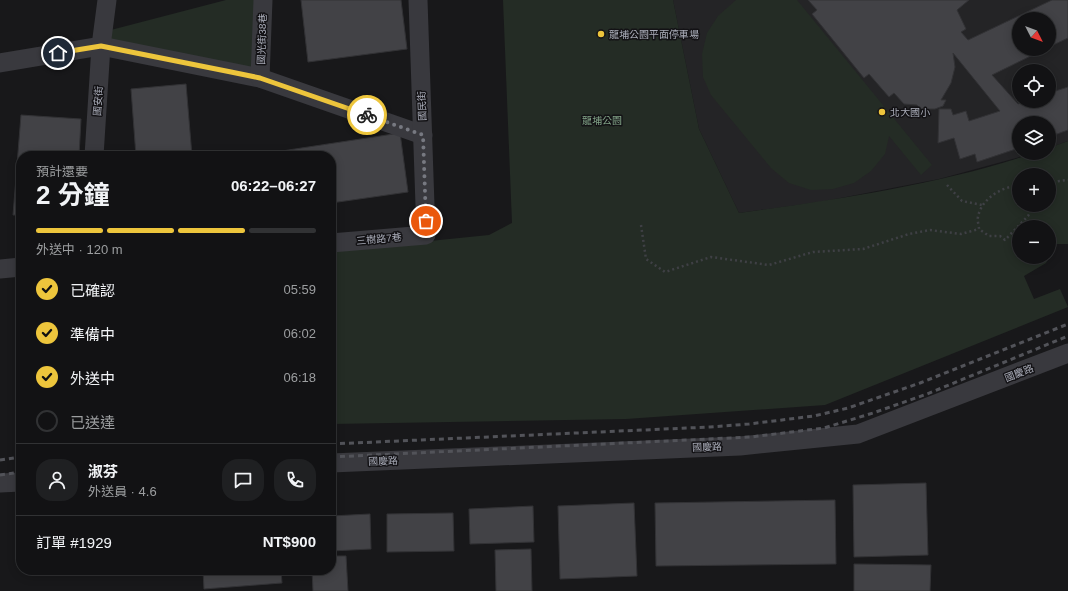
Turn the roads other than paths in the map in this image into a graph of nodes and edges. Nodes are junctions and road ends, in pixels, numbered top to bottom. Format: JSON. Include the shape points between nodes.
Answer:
{"nodes":[{"id":1,"x":107,"y":0,"type":"edge"},
{"id":2,"x":263,"y":0,"type":"edge"},
{"id":3,"x":418,"y":0,"type":"edge"},
{"id":4,"x":101,"y":46,"type":"junction"},
{"id":5,"x":0,"y":63,"type":"edge"},
{"id":6,"x":260,"y":78,"type":"junction"},
{"id":7,"x":423,"y":135,"type":"junction"},
{"id":8,"x":94,"y":151,"type":"edge"},
{"id":9,"x":426,"y":235,"type":"joint"},
{"id":10,"x":336,"y":243,"type":"edge"},
{"id":11,"x":16,"y":268,"type":"edge"},
{"id":12,"x":0,"y":269,"type":"edge"},
{"id":13,"x":1068,"y":353,"type":"edge"},
{"id":14,"x":336,"y":463,"type":"edge"},
{"id":15,"x":16,"y":482,"type":"edge"},
{"id":16,"x":0,"y":483,"type":"edge"}],
"edges":[{"from":1,"to":4,"type":"street","name":"國安街"},
{"from":2,"to":6,"type":"street","name":"國光街38巷"},
{"from":3,"to":7,"type":"street","name":"國民街"},
{"from":4,"to":5,"type":"street"},
{"from":4,"to":6,"type":"street"},
{"from":4,"to":8,"type":"street","name":"國安街"},
{"from":6,"to":7,"type":"street"},
{"from":7,"to":9,"type":"street","name":"國民街"},
{"from":9,"to":10,"type":"street","name":"三樹路7巷"},
{"from":11,"to":12,"type":"street"},
{"from":13,"to":14,"type":"street","name":"國慶路","via":[[858,434],[740,446]]},
{"from":15,"to":16,"type":"street"}]}
